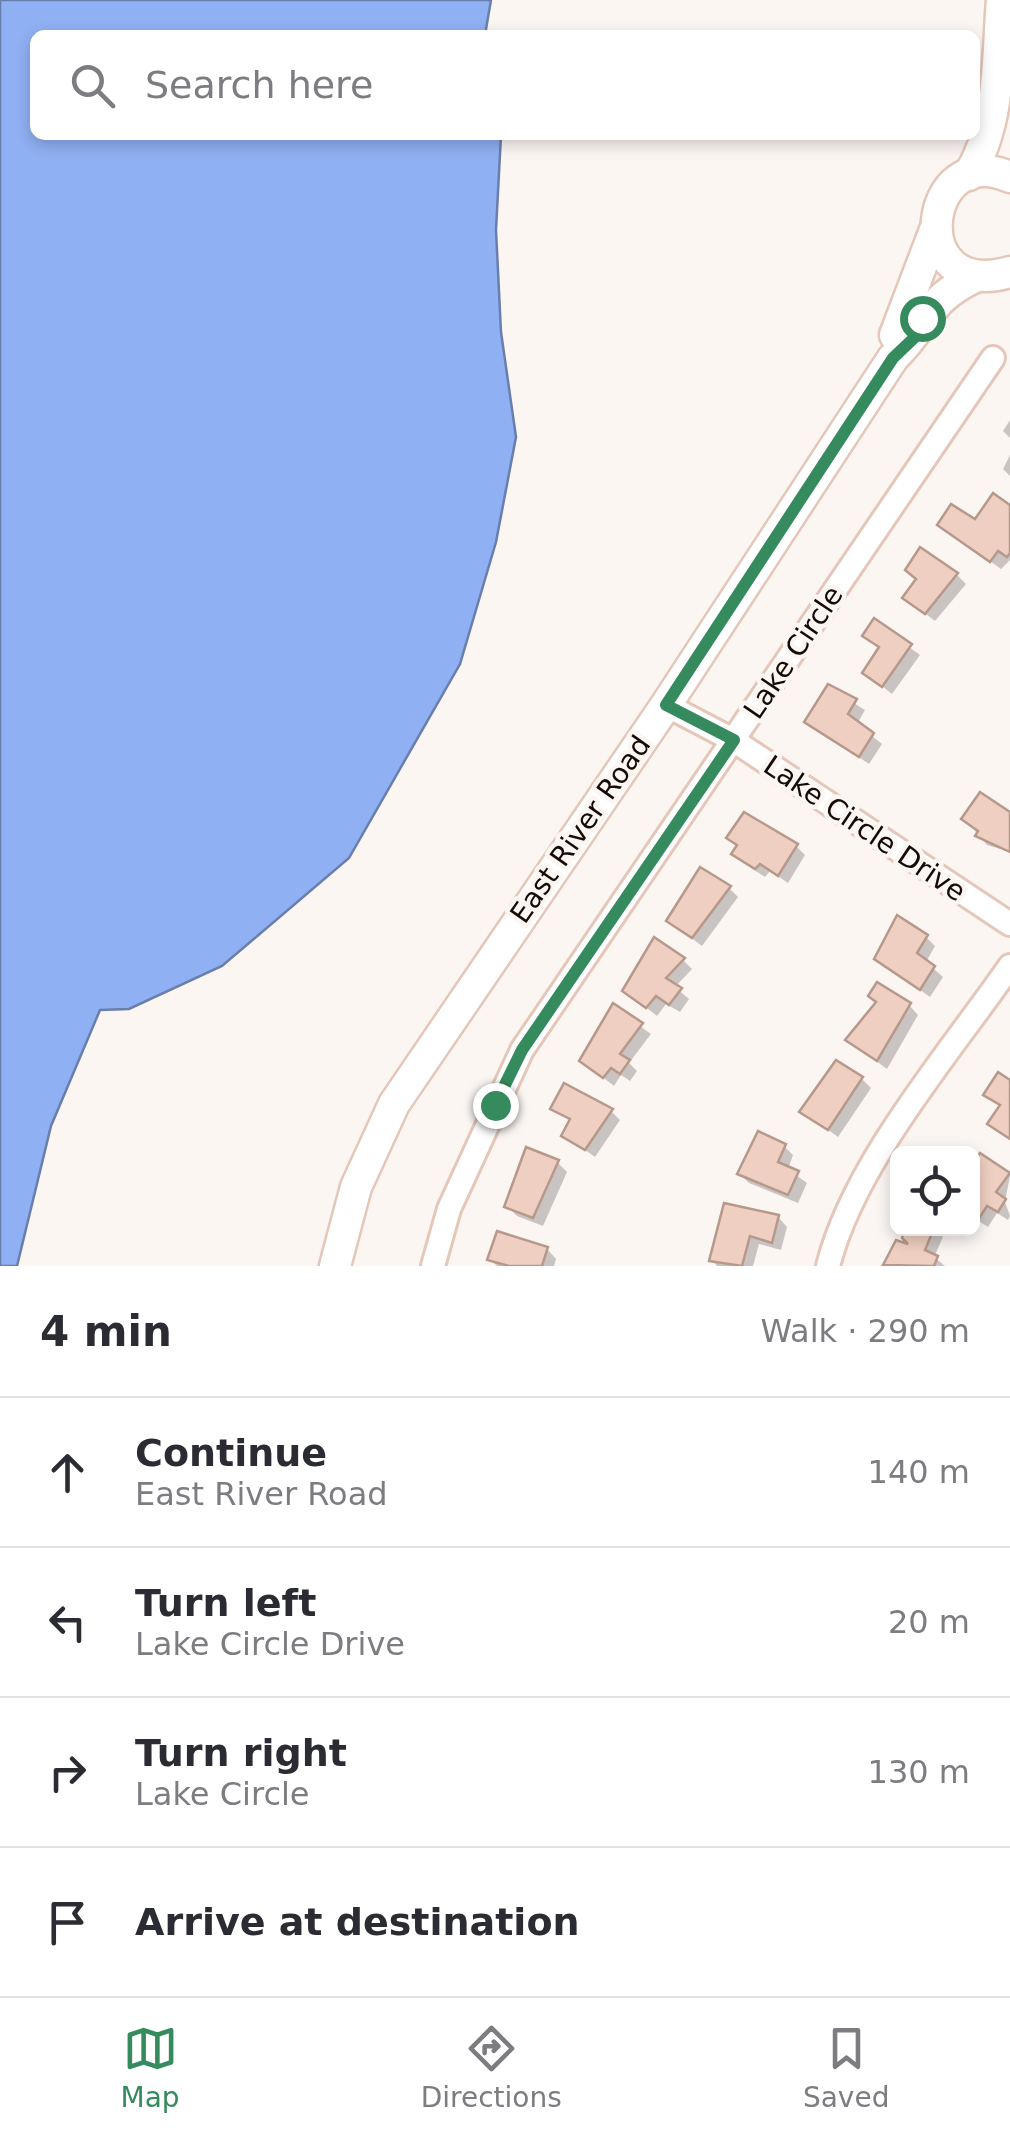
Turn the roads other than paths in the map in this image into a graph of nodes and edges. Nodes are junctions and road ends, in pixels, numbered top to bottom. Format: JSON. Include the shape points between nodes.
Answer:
{"nodes":[{"id":1,"x":1002,"y":0,"type":"edge"},
{"id":2,"x":997,"y":74,"type":"junction"},
{"id":3,"x":1010,"y":102,"type":"edge"},
{"id":4,"x":970,"y":175,"type":"junction"},
{"id":5,"x":1010,"y":177,"type":"edge"},
{"id":6,"x":935,"y":230,"type":"junction"},
{"id":7,"x":1000,"y":275,"type":"edge"},
{"id":8,"x":893,"y":358,"type":"junction"},
{"id":9,"x":993,"y":358,"type":"dead end"},
{"id":10,"x":666,"y":705,"type":"junction"},
{"id":11,"x":734,"y":740,"type":"junction"},
{"id":12,"x":1010,"y":924,"type":"edge"},
{"id":13,"x":1010,"y":966,"type":"edge"},
{"id":14,"x":335,"y":1266,"type":"edge"},
{"id":15,"x":433,"y":1266,"type":"edge"},
{"id":16,"x":828,"y":1266,"type":"edge"}],
"edges":[{"from":1,"to":2,"type":"street"},
{"from":2,"to":3,"type":"street"},
{"from":2,"to":4,"type":"street","via":[[990,134]]},
{"from":4,"to":5,"type":"street"},
{"from":4,"to":6,"type":"street","name":"East River Road","via":[[942,198]]},
{"from":6,"to":7,"type":"street","via":[[948,260]]},
{"from":6,"to":8,"type":"street","name":"East River Road","via":[[896,332]]},
{"from":7,"to":8,"type":"street","name":"East River Road","via":[[946,290]]},
{"from":8,"to":10,"type":"street","name":"East River Road"},
{"from":9,"to":11,"type":"street","name":"Lake Circle"},
{"from":10,"to":11,"type":"street","name":"Lake Circle Drive"},
{"from":10,"to":14,"type":"street","name":"East River Road","via":[[394,1104],[356,1187]]},
{"from":11,"to":12,"type":"street","name":"Lake Circle Drive"},
{"from":11,"to":15,"type":"street","name":"Lake Circle","via":[[522,1050],[449,1208]]},
{"from":13,"to":16,"type":"street","via":[[868,1170]]}]}
